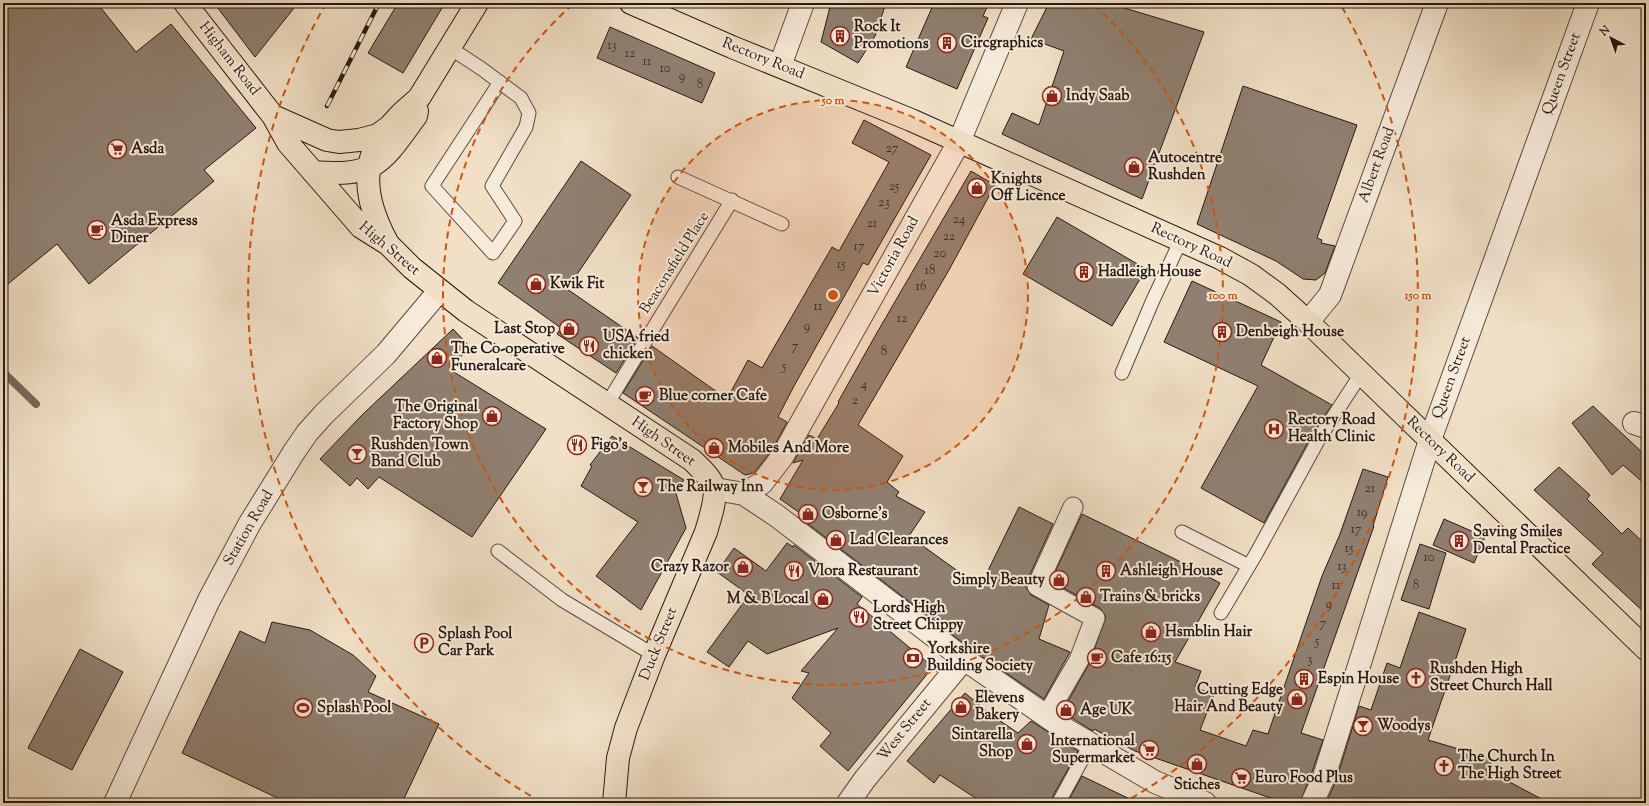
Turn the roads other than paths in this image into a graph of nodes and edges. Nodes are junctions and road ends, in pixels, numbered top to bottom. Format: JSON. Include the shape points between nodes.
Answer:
{"nodes":[{"id":1,"x":185,"y":3,"type":"edge"},
{"id":2,"x":477,"y":3,"type":"edge"},
{"id":3,"x":631,"y":3,"type":"edge"},
{"id":4,"x":804,"y":3,"type":"edge"},
{"id":5,"x":1017,"y":3,"type":"edge"},
{"id":6,"x":1437,"y":3,"type":"edge"},
{"id":7,"x":1588,"y":3,"type":"edge"},
{"id":8,"x":450,"y":48,"type":"junction"},
{"id":9,"x":780,"y":66,"type":"junction"},
{"id":10,"x":500,"y":82,"type":"junction"},
{"id":11,"x":419,"y":98,"type":"junction"},
{"id":12,"x":273,"y":116,"type":"junction"},
{"id":13,"x":378,"y":135,"type":"junction"},
{"id":14,"x":959,"y":142,"type":"junction"},
{"id":15,"x":368,"y":168,"type":"junction"},
{"id":16,"x":313,"y":172,"type":"junction"},
{"id":17,"x":678,"y":177,"type":"dead end"},
{"id":18,"x":732,"y":200,"type":"junction"},
{"id":19,"x":782,"y":224,"type":"dead end"},
{"id":20,"x":1181,"y":240,"type":"junction"},
{"id":21,"x":388,"y":244,"type":"junction"},
{"id":22,"x":439,"y":291,"type":"junction"},
{"id":23,"x":1308,"y":322,"type":"junction"},
{"id":24,"x":1122,"y":373,"type":"dead end"},
{"id":25,"x":1361,"y":374,"type":"junction"},
{"id":26,"x":607,"y":404,"type":"junction"},
{"id":27,"x":1430,"y":440,"type":"junction"},
{"id":28,"x":715,"y":489,"type":"junction"},
{"id":29,"x":744,"y":494,"type":"junction"},
{"id":30,"x":1073,"y":507,"type":"dead end"},
{"id":31,"x":1182,"y":532,"type":"dead end"},
{"id":32,"x":498,"y":551,"type":"dead end"},
{"id":33,"x":1249,"y":566,"type":"junction"},
{"id":34,"x":1221,"y":613,"type":"dead end"},
{"id":35,"x":1646,"y":649,"type":"edge"},
{"id":36,"x":654,"y":655,"type":"junction"},
{"id":37,"x":964,"y":659,"type":"junction"},
{"id":38,"x":1046,"y":716,"type":"junction"},
{"id":39,"x":1090,"y":745,"type":"junction"},
{"id":40,"x":1060,"y":800,"type":"dead end"},
{"id":41,"x":115,"y":803,"type":"edge"},
{"id":42,"x":614,"y":803,"type":"edge"},
{"id":43,"x":848,"y":803,"type":"edge"},
{"id":44,"x":1205,"y":803,"type":"edge"},
{"id":45,"x":1312,"y":803,"type":"edge"}],
"edges":[{"from":1,"to":12,"type":"main road","name":"Higham Road"},
{"from":2,"to":8,"type":"main road"},
{"from":3,"to":9,"type":"main road","name":"Rectory Road"},
{"from":4,"to":9,"type":"street"},
{"from":5,"to":14,"type":"street","name":"Victoria Road"},
{"from":6,"to":23,"type":"street","name":"Albert Road","via":[[1330,295]]},
{"from":7,"to":27,"type":"street","name":"Queen Street"},
{"from":8,"to":10,"type":"lane"},
{"from":8,"to":11,"type":"main road"},
{"from":9,"to":14,"type":"main road","name":"Rectory Road"},
{"from":10,"to":10,"type":"lane","via":[[521,98],[529,114],[526,127],[492,186],[515,221],[493,253],[432,186]]},
{"from":11,"to":13,"type":"main road"},
{"from":11,"to":15,"type":"main road","via":[[416,116],[397,144],[383,159]]},
{"from":12,"to":13,"type":"main road","via":[[327,140],[339,142]]},
{"from":12,"to":16,"type":"main road","name":"High Street","via":[[288,143]]},
{"from":13,"to":15,"type":"main road"},
{"from":14,"to":20,"type":"main road","name":"Rectory Road"},
{"from":14,"to":29,"type":"street","name":"Victoria Road","via":[[782,457],[762,483]]},
{"from":15,"to":16,"type":"main road","via":[[346,173]]},
{"from":15,"to":21,"type":"main road","via":[[372,210]]},
{"from":16,"to":21,"type":"main road","name":"High Street","via":[[361,227]]},
{"from":17,"to":18,"type":"lane","name":"Beaconsfield Place"},
{"from":18,"to":19,"type":"lane","name":"Beaconsfield Place"},
{"from":18,"to":26,"type":"lane","name":"Beaconsfield Place"},
{"from":20,"to":23,"type":"main road","name":"Rectory Road","via":[[1251,275]]},
{"from":20,"to":24,"type":"lane"},
{"from":21,"to":22,"type":"main road","name":"High Street"},
{"from":22,"to":26,"type":"main road","name":"High Street","via":[[466,312]]},
{"from":22,"to":41,"type":"street","name":"Station Road","via":[[386,354],[324,414],[294,452],[250,523],[209,600]]},
{"from":23,"to":25,"type":"main road","name":"Rectory Road"},
{"from":25,"to":27,"type":"main road","name":"Rectory Road"},
{"from":25,"to":33,"type":"lane","via":[[1320,437]]},
{"from":26,"to":28,"type":"main road","name":"High Street","via":[[692,460]]},
{"from":27,"to":35,"type":"main road","name":"Rectory Road"},
{"from":27,"to":45,"type":"street","name":"Queen Street","via":[[1324,777]]},
{"from":28,"to":29,"type":"street"},
{"from":28,"to":36,"type":"main road","name":"Duck Street","via":[[712,515],[706,532]]},
{"from":29,"to":37,"type":"street","via":[[777,516]]},
{"from":30,"to":38,"type":"street","via":[[1036,586],[1095,618],[1079,660]]},
{"from":31,"to":33,"type":"lane"},
{"from":32,"to":36,"type":"lane","via":[[562,600]]},
{"from":33,"to":34,"type":"lane"},
{"from":36,"to":42,"type":"main road","name":"Duck Street","via":[[626,728],[618,758]]},
{"from":37,"to":38,"type":"street"},
{"from":37,"to":43,"type":"street","name":"West Street"},
{"from":38,"to":39,"type":"street"},
{"from":39,"to":40,"type":"lane"},
{"from":39,"to":44,"type":"street","via":[[1155,782]]}]}
